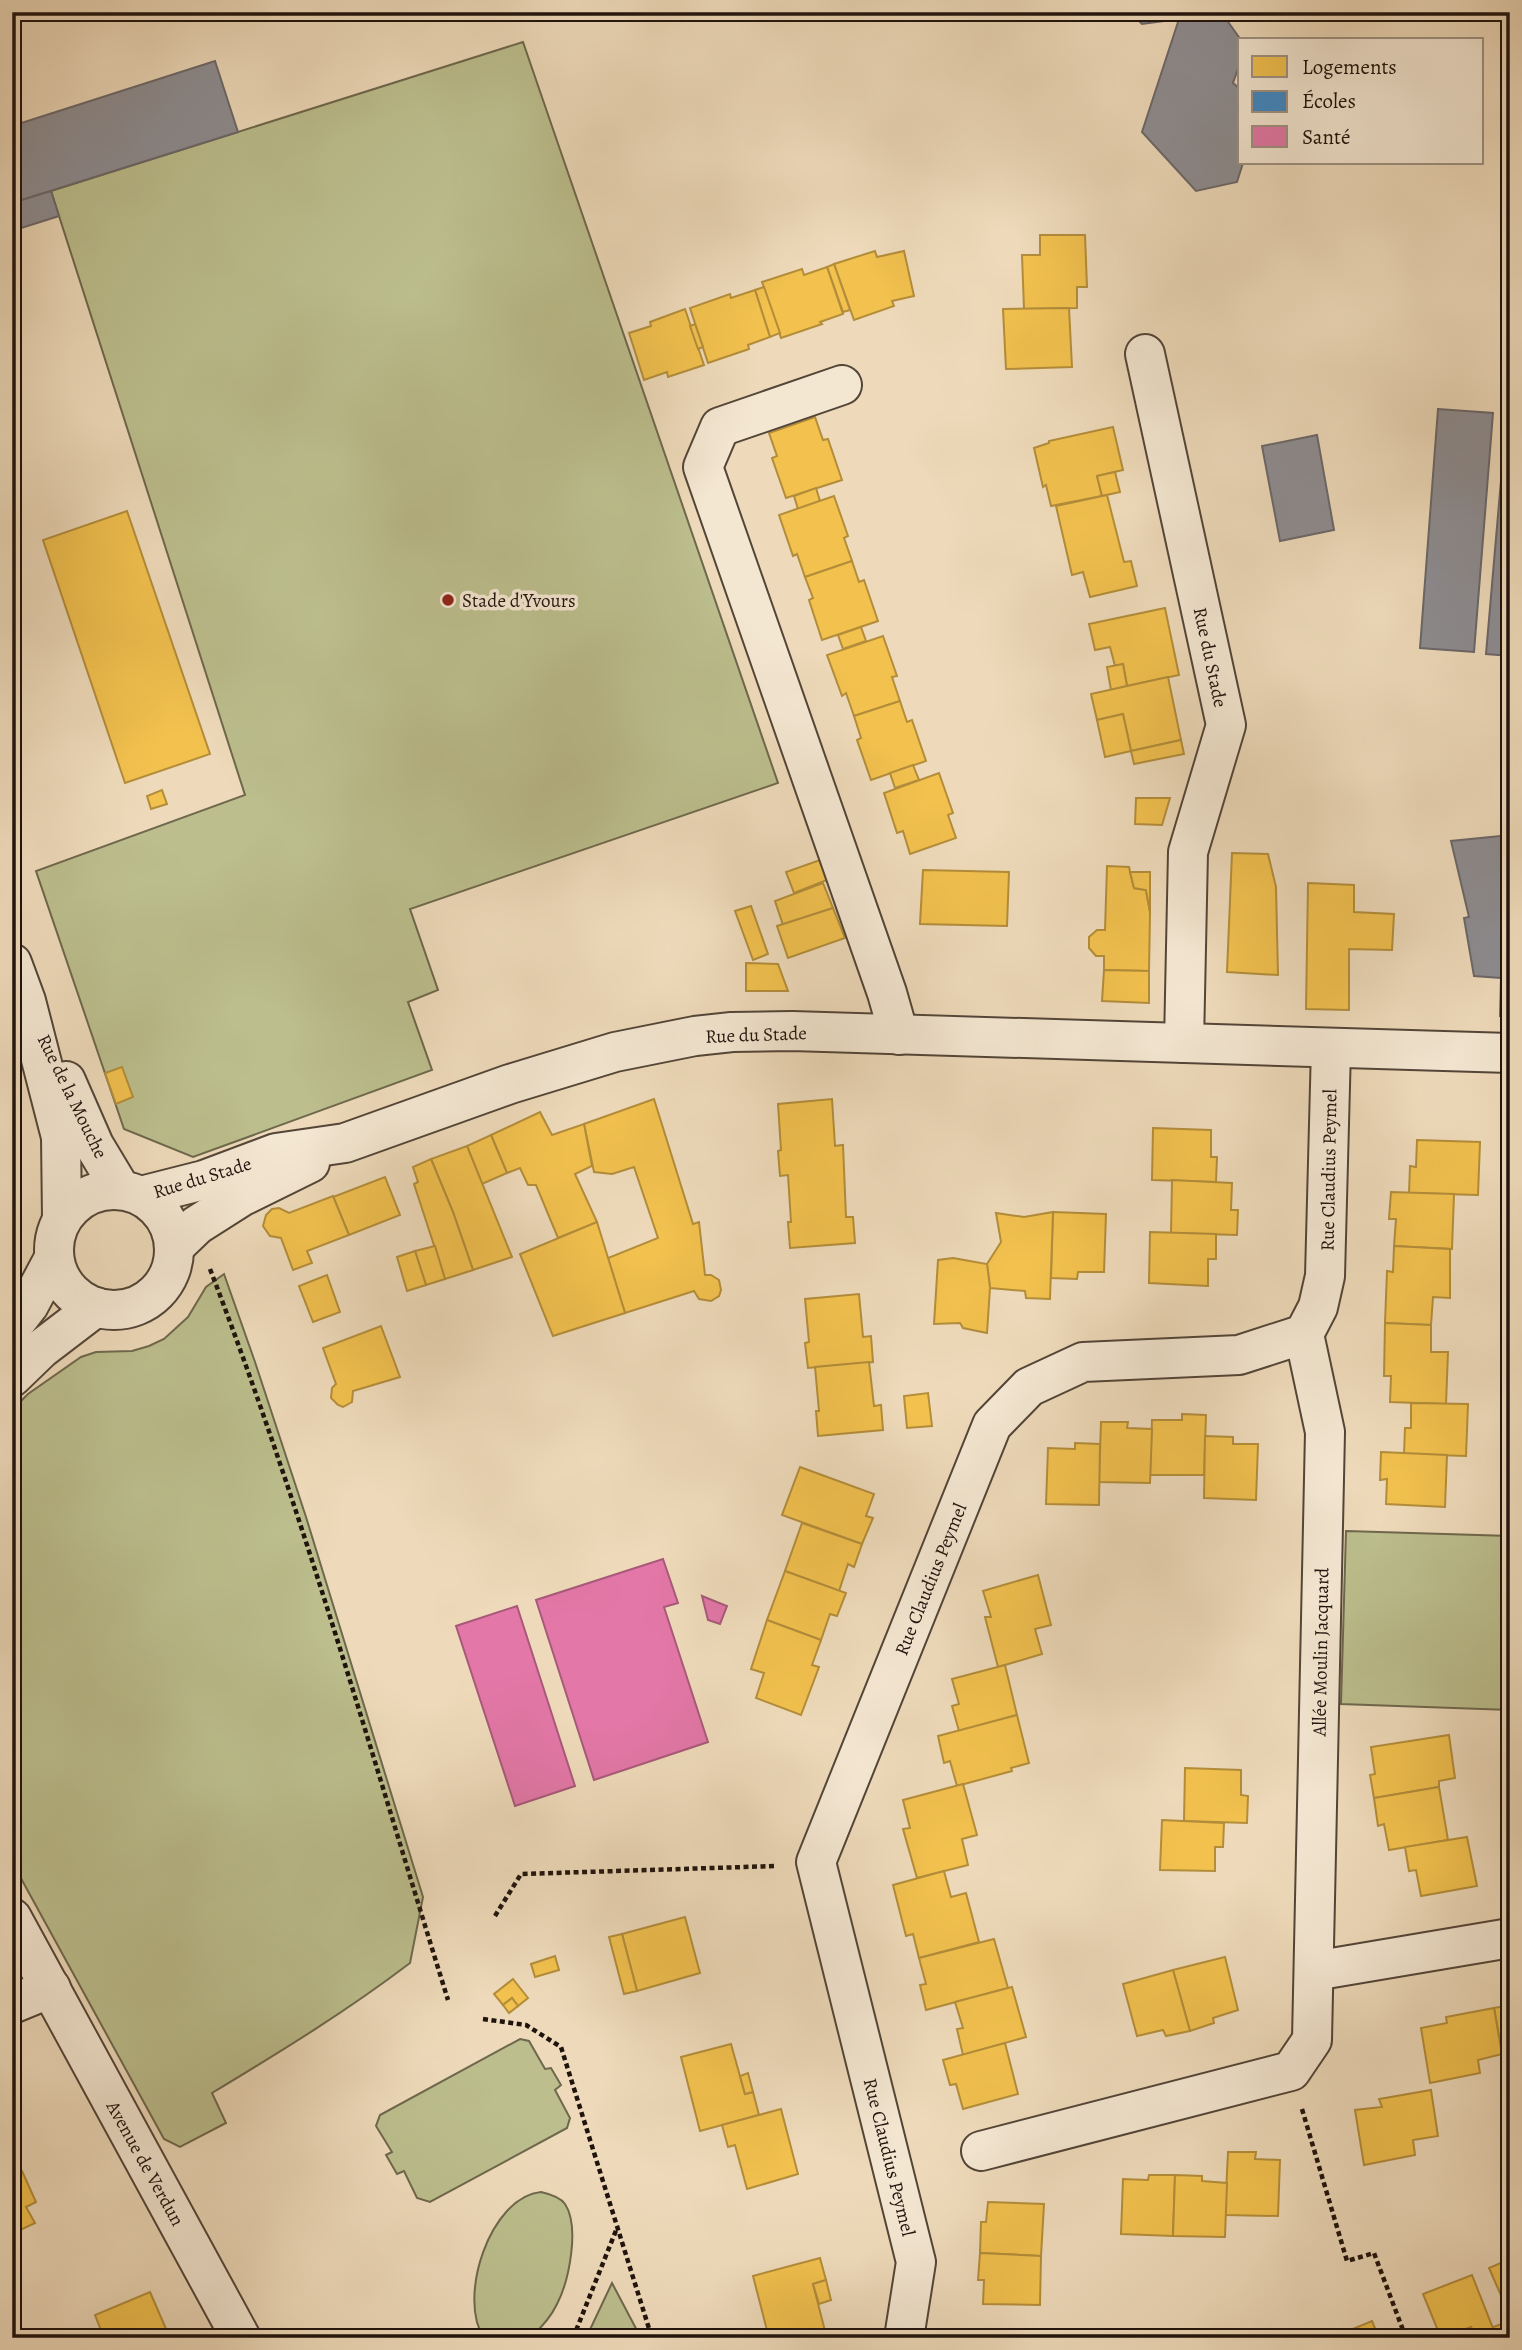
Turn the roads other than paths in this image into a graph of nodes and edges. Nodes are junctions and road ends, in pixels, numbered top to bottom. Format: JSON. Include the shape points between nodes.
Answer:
{"nodes":[{"id":1,"x":1145,"y":354,"type":"dead end"},
{"id":2,"x":842,"y":385,"type":"dead end"},
{"id":3,"x":12,"y":963,"type":"edge"},
{"id":4,"x":26,"y":1001,"type":"junction"},
{"id":5,"x":899,"y":1035,"type":"junction"},
{"id":6,"x":1184,"y":1044,"type":"junction"},
{"id":7,"x":1331,"y":1048,"type":"junction"},
{"id":8,"x":1510,"y":1053,"type":"edge"},
{"id":9,"x":345,"y":1143,"type":"junction"},
{"id":10,"x":131,"y":1193,"type":"junction"},
{"id":11,"x":62,"y":1218,"type":"junction"},
{"id":12,"x":190,"y":1254,"type":"junction"},
{"id":13,"x":54,"y":1258,"type":"junction"},
{"id":14,"x":96,"y":1307,"type":"junction"},
{"id":15,"x":12,"y":1327,"type":"edge"},
{"id":16,"x":1304,"y":1334,"type":"junction"},
{"id":17,"x":12,"y":1377,"type":"edge"},
{"id":18,"x":12,"y":1917,"type":"edge"},
{"id":19,"x":1510,"y":1938,"type":"edge"},
{"id":20,"x":1314,"y":1971,"type":"junction"},
{"id":21,"x":51,"y":1988,"type":"junction"},
{"id":22,"x":12,"y":2004,"type":"edge"},
{"id":23,"x":981,"y":2151,"type":"dead end"},
{"id":24,"x":241,"y":2338,"type":"edge"},
{"id":25,"x":904,"y":2338,"type":"edge"}],
"edges":[{"from":1,"to":6,"type":"street","name":"Rue du Stade","via":[[1226,724],[1188,852]]},
{"from":2,"to":5,"type":"street","via":[[720,427],[703,467]]},
{"from":3,"to":4,"type":"street","name":"Rue de la Mouche"},
{"from":4,"to":10,"type":"street","name":"Rue de la Mouche","via":[[90,1137]]},
{"from":4,"to":11,"type":"street","name":"Rue de la Mouche","via":[[61,1137]]},
{"from":5,"to":6,"type":"street","name":"Rue du Stade"},
{"from":5,"to":9,"type":"street","name":"Rue du Stade","via":[[732,1032],[650,1044],[545,1072]]},
{"from":6,"to":7,"type":"street","name":"Rue du Stade"},
{"from":7,"to":8,"type":"street","name":"Rue du Stade"},
{"from":7,"to":16,"type":"street","name":"Rue Claudius Peymel","via":[[1325,1276],[1318,1307]]},
{"from":9,"to":10,"type":"street","name":"Rue du Stade","via":[[276,1153],[204,1180]]},
{"from":9,"to":12,"type":"street","name":"Rue du Stade","via":[[197,1225]]},
{"from":10,"to":11,"type":"street","name":"Rue du Stade","via":[[104,1191],[88,1196]]},
{"from":10,"to":12,"type":"street","name":"Rue du Stade","via":[[154,1205]]},
{"from":11,"to":13,"type":"street"},
{"from":12,"to":14,"type":"street","via":[[172,1266],[151,1297],[115,1310]]},
{"from":13,"to":14,"type":"street","via":[[68,1289]]},
{"from":13,"to":15,"type":"street"},
{"from":14,"to":17,"type":"street","via":[[40,1349]]},
{"from":16,"to":20,"type":"street","name":"Allée Moulin Jacquard","via":[[1325,1432]]},
{"from":16,"to":25,"type":"street","name":"Rue Claudius Peymel","via":[[1239,1355],[1083,1362],[1029,1387],[992,1425],[816,1863],[916,2262]]},
{"from":18,"to":21,"type":"street","name":"Avenue de Verdun"},
{"from":19,"to":20,"type":"street"},
{"from":20,"to":23,"type":"street","name":"Allée Moulin Jacquard","via":[[1312,2040],[1291,2071]]},
{"from":21,"to":22,"type":"street"},
{"from":21,"to":24,"type":"street","name":"Avenue de Verdun"}]}
